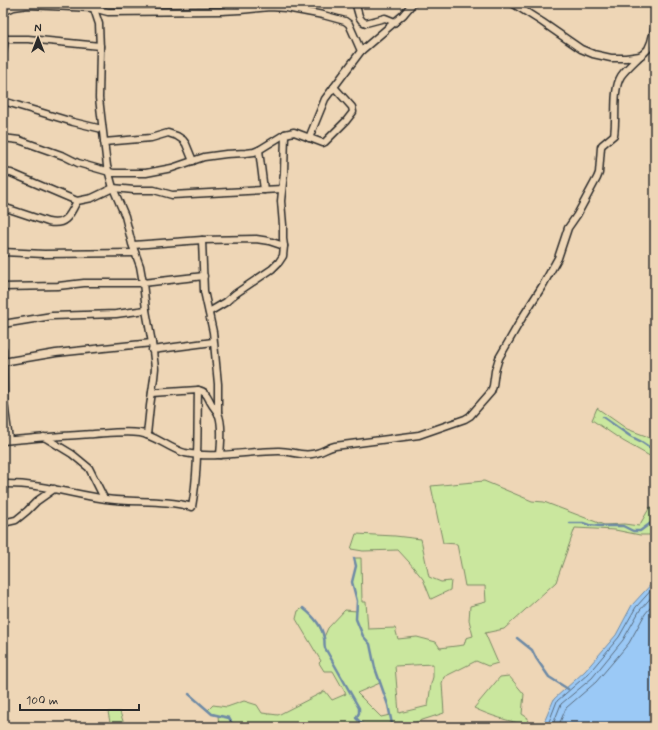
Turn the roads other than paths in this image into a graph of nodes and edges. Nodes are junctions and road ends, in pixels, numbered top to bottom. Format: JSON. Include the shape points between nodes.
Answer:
{"nodes":[{"id":1,"x":102,"y":3,"type":"edge"},
{"id":2,"x":356,"y":3,"type":"edge"},
{"id":3,"x":413,"y":3,"type":"edge"},
{"id":4,"x":512,"y":3,"type":"edge"},
{"id":5,"x":92,"y":5,"type":"edge"},
{"id":6,"x":257,"y":6,"type":"edge"},
{"id":7,"x":100,"y":10,"type":"junction"},
{"id":8,"x":3,"y":16,"type":"edge"},
{"id":9,"x":395,"y":22,"type":"junction"},
{"id":10,"x":655,"y":26,"type":"edge"},
{"id":11,"x":4,"y":37,"type":"edge"},
{"id":12,"x":100,"y":46,"type":"junction"},
{"id":13,"x":361,"y":51,"type":"junction"},
{"id":14,"x":3,"y":52,"type":"edge"},
{"id":15,"x":640,"y":56,"type":"junction"},
{"id":16,"x":334,"y":87,"type":"junction"},
{"id":17,"x":3,"y":101,"type":"edge"},
{"id":18,"x":102,"y":129,"type":"junction"},
{"id":19,"x":285,"y":134,"type":"junction"},
{"id":20,"x":3,"y":138,"type":"edge"},
{"id":21,"x":309,"y":138,"type":"junction"},
{"id":22,"x":104,"y":142,"type":"junction"},
{"id":23,"x":260,"y":150,"type":"junction"},
{"id":24,"x":193,"y":161,"type":"junction"},
{"id":25,"x":3,"y":172,"type":"edge"},
{"id":26,"x":108,"y":172,"type":"junction"},
{"id":27,"x":113,"y":188,"type":"junction"},
{"id":28,"x":282,"y":189,"type":"junction"},
{"id":29,"x":264,"y":190,"type":"junction"},
{"id":30,"x":77,"y":201,"type":"junction"},
{"id":31,"x":3,"y":207,"type":"edge"},
{"id":32,"x":202,"y":240,"type":"junction"},
{"id":33,"x":133,"y":245,"type":"junction"},
{"id":34,"x":284,"y":246,"type":"junction"},
{"id":35,"x":3,"y":252,"type":"edge"},
{"id":36,"x":135,"y":253,"type":"junction"},
{"id":37,"x":204,"y":276,"type":"junction"},
{"id":38,"x":143,"y":283,"type":"junction"},
{"id":39,"x":3,"y":287,"type":"edge"},
{"id":40,"x":146,"y":310,"type":"junction"},
{"id":41,"x":209,"y":312,"type":"junction"},
{"id":42,"x":3,"y":324,"type":"edge"},
{"id":43,"x":213,"y":342,"type":"junction"},
{"id":44,"x":152,"y":347,"type":"junction"},
{"id":45,"x":3,"y":349,"type":"edge"},
{"id":46,"x":3,"y":362,"type":"edge"},
{"id":47,"x":198,"y":390,"type":"junction"},
{"id":48,"x":152,"y":392,"type":"junction"},
{"id":49,"x":4,"y":402,"type":"edge"},
{"id":50,"x":218,"y":414,"type":"junction"},
{"id":51,"x":147,"y":435,"type":"junction"},
{"id":52,"x":44,"y":437,"type":"junction"},
{"id":53,"x":6,"y":441,"type":"edge"},
{"id":54,"x":197,"y":454,"type":"junction"},
{"id":55,"x":220,"y":455,"type":"junction"},
{"id":56,"x":3,"y":484,"type":"edge"},
{"id":57,"x":54,"y":489,"type":"junction"},
{"id":58,"x":104,"y":498,"type":"junction"},
{"id":59,"x":3,"y":523,"type":"edge"}],
"edges":[{"from":1,"to":7,"type":"street"},
{"from":2,"to":9,"type":"street","via":[[360,20],[363,22],[385,18]]},
{"from":3,"to":9,"type":"street"},
{"from":4,"to":15,"type":"street","via":[[581,49],[593,54],[611,58]]},
{"from":5,"to":7,"type":"street"},
{"from":5,"to":8,"type":"street","via":[[28,4],[5,11]]},
{"from":5,"to":12,"type":"street","via":[[99,24]]},
{"from":6,"to":7,"type":"street","via":[[221,11]]},
{"from":6,"to":13,"type":"street","via":[[286,8],[345,21],[349,24]]},
{"from":9,"to":13,"type":"street"},
{"from":10,"to":15,"type":"street","via":[[648,49]]},
{"from":11,"to":12,"type":"street"},
{"from":11,"to":14,"type":"street"},
{"from":12,"to":18,"type":"street","via":[[99,98]]},
{"from":13,"to":16,"type":"street"},
{"from":15,"to":55,"type":"street","via":[[618,81],[614,135],[602,145],[597,178],[568,228],[558,258],[499,358],[491,392],[470,416],[463,421],[419,435],[335,446],[312,454],[281,451]]},
{"from":16,"to":21,"type":"street","via":[[325,99]]},
{"from":16,"to":21,"type":"street","via":[[352,107],[352,112],[325,142]]},
{"from":17,"to":18,"type":"street"},
{"from":18,"to":22,"type":"street"},
{"from":19,"to":21,"type":"street","via":[[294,132]]},
{"from":19,"to":23,"type":"street"},
{"from":19,"to":28,"type":"street"},
{"from":20,"to":26,"type":"street","via":[[19,140]]},
{"from":22,"to":24,"type":"street","via":[[151,138],[168,133],[183,140]]},
{"from":22,"to":26,"type":"street"},
{"from":23,"to":24,"type":"street","via":[[214,155]]},
{"from":23,"to":29,"type":"street"},
{"from":24,"to":26,"type":"street","via":[[146,173]]},
{"from":25,"to":30,"type":"street"},
{"from":26,"to":27,"type":"street"},
{"from":27,"to":29,"type":"street","via":[[154,190],[172,195]]},
{"from":27,"to":30,"type":"street","via":[[92,198]]},
{"from":27,"to":33,"type":"street"},
{"from":28,"to":29,"type":"street"},
{"from":28,"to":34,"type":"street"},
{"from":30,"to":31,"type":"street","via":[[71,215],[61,222],[53,223]]},
{"from":32,"to":33,"type":"street"},
{"from":32,"to":34,"type":"street","via":[[256,238]]},
{"from":32,"to":37,"type":"street"},
{"from":33,"to":36,"type":"street"},
{"from":34,"to":41,"type":"street","via":[[283,256],[272,269]]},
{"from":35,"to":36,"type":"street"},
{"from":36,"to":38,"type":"street"},
{"from":37,"to":38,"type":"street"},
{"from":37,"to":41,"type":"street","via":[[204,291]]},
{"from":38,"to":39,"type":"street"},
{"from":38,"to":40,"type":"street"},
{"from":40,"to":42,"type":"street","via":[[116,314],[52,316]]},
{"from":40,"to":44,"type":"street"},
{"from":41,"to":43,"type":"street"},
{"from":43,"to":44,"type":"street"},
{"from":43,"to":50,"type":"street","via":[[218,384]]},
{"from":44,"to":46,"type":"street","via":[[56,353]]},
{"from":44,"to":48,"type":"street"},
{"from":45,"to":46,"type":"street"},
{"from":46,"to":49,"type":"street"},
{"from":47,"to":48,"type":"street"},
{"from":47,"to":50,"type":"street","via":[[206,394]]},
{"from":47,"to":54,"type":"street"},
{"from":48,"to":51,"type":"street"},
{"from":49,"to":53,"type":"street"},
{"from":50,"to":55,"type":"street"},
{"from":51,"to":52,"type":"street","via":[[114,433]]},
{"from":51,"to":54,"type":"street","via":[[183,452]]},
{"from":52,"to":53,"type":"street"},
{"from":52,"to":58,"type":"street","via":[[89,468]]},
{"from":54,"to":55,"type":"street"},
{"from":54,"to":58,"type":"street","via":[[192,507],[177,503]]},
{"from":56,"to":57,"type":"street"},
{"from":57,"to":58,"type":"street"},
{"from":57,"to":59,"type":"street","via":[[16,520]]}]}
